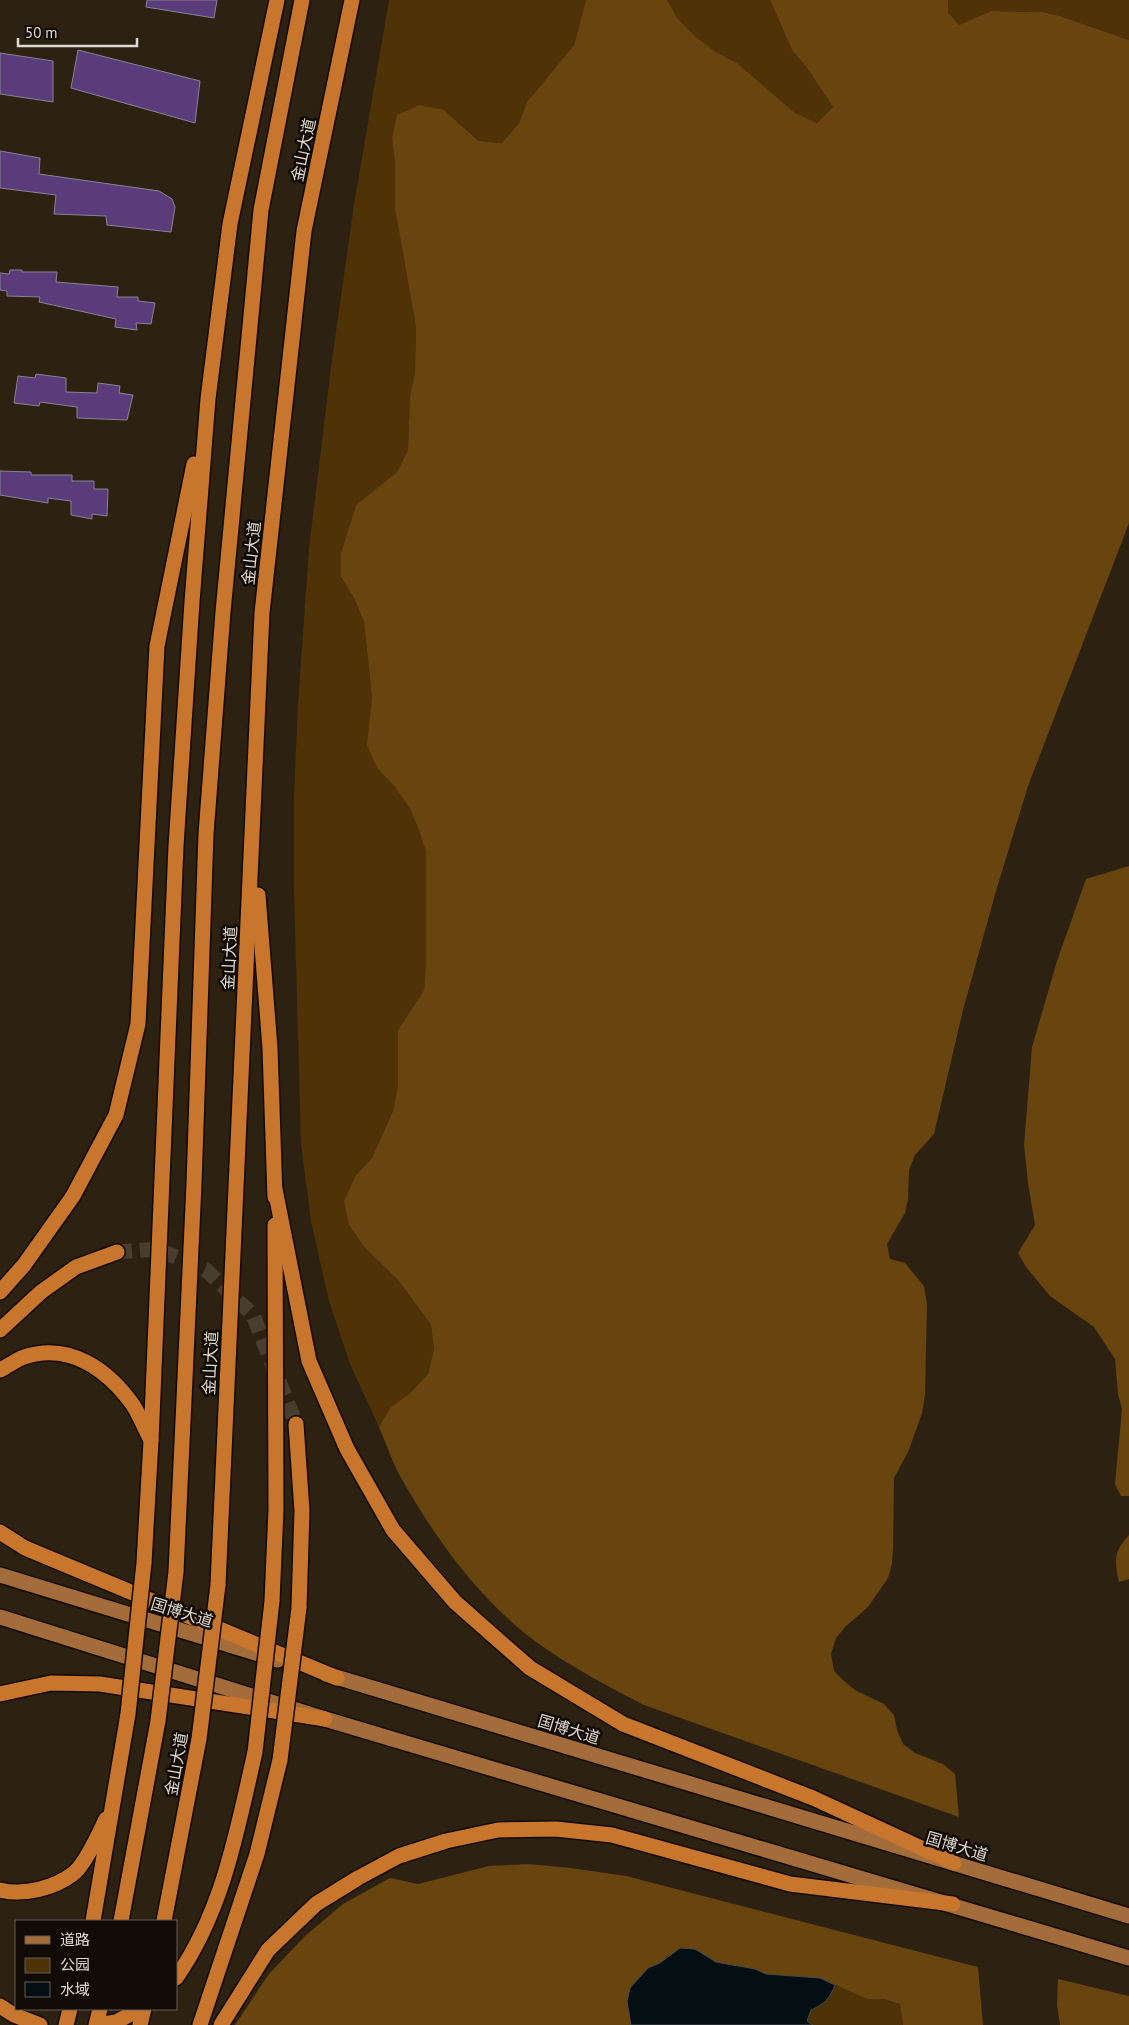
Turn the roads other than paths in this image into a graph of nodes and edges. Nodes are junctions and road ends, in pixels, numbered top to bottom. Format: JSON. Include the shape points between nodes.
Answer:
{"nodes":[{"id":1,"x":277,"y":0,"type":"edge"},
{"id":2,"x":302,"y":0,"type":"edge"},
{"id":3,"x":352,"y":0,"type":"edge"},
{"id":4,"x":208,"y":399,"type":"junction"},
{"id":5,"x":253,"y":836,"type":"junction"},
{"id":6,"x":275,"y":1189,"type":"junction"},
{"id":7,"x":117,"y":1252,"type":"tunnel mouth"},
{"id":8,"x":0,"y":1292,"type":"edge"},
{"id":9,"x":0,"y":1330,"type":"edge"},
{"id":10,"x":0,"y":1370,"type":"edge"},
{"id":11,"x":296,"y":1424,"type":"tunnel mouth"},
{"id":12,"x":152,"y":1441,"type":"junction"},
{"id":13,"x":0,"y":1532,"type":"edge"},
{"id":14,"x":0,"y":1575,"type":"edge"},
{"id":15,"x":0,"y":1617,"type":"edge"},
{"id":16,"x":337,"y":1678,"type":"junction"},
{"id":17,"x":0,"y":1694,"type":"edge"},
{"id":18,"x":325,"y":1719,"type":"junction"},
{"id":19,"x":114,"y":1804,"type":"junction"},
{"id":20,"x":954,"y":1863,"type":"junction"},
{"id":21,"x":0,"y":1890,"type":"edge"},
{"id":22,"x":953,"y":1904,"type":"junction"},
{"id":23,"x":1129,"y":1916,"type":"edge"},
{"id":24,"x":93,"y":1920,"type":"edge"},
{"id":25,"x":121,"y":1920,"type":"edge"},
{"id":26,"x":164,"y":1920,"type":"edge"},
{"id":27,"x":1129,"y":1958,"type":"edge"},
{"id":28,"x":178,"y":1975,"type":"edge"},
{"id":29,"x":0,"y":2006,"type":"edge"},
{"id":30,"x":70,"y":2010,"type":"edge"},
{"id":31,"x":100,"y":2010,"type":"edge"},
{"id":32,"x":138,"y":2010,"type":"edge"},
{"id":33,"x":144,"y":2010,"type":"edge"},
{"id":34,"x":40,"y":2025,"type":"edge"},
{"id":35,"x":66,"y":2025,"type":"edge"},
{"id":36,"x":97,"y":2025,"type":"edge"},
{"id":37,"x":140,"y":2025,"type":"edge"},
{"id":38,"x":200,"y":2025,"type":"edge"},
{"id":39,"x":221,"y":2025,"type":"edge"}],
"edges":[{"from":1,"to":4,"type":"highway","via":[[230,224]]},
{"from":2,"to":25,"type":"highway","name":"金山大道","bridge":true,"via":[[261,210],[223,612],[206,834],[176,1572],[158,1721]]},
{"from":3,"to":5,"type":"highway","name":"金山大道","via":[[304,231],[262,613]]},
{"from":4,"to":8,"type":"highway","via":[[157,646],[138,1024],[116,1115],[73,1196],[24,1265]]},
{"from":4,"to":12,"type":"highway","via":[[176,846]]},
{"from":5,"to":6,"type":"highway","via":[[270,1048]]},
{"from":5,"to":26,"type":"highway","name":"金山大道","bridge":true,"via":[[218,1585],[199,1739]]},
{"from":6,"to":20,"type":"highway","via":[[309,1360],[347,1449],[392,1530],[456,1602],[530,1668],[623,1724],[813,1798]]},
{"from":6,"to":28,"type":"highway","bridge":true,"via":[[276,1510],[272,1601],[255,1752],[234,1848],[214,1909],[193,1954]]},
{"from":7,"to":9,"type":"highway","via":[[76,1267],[41,1292]]},
{"from":10,"to":12,"type":"highway","via":[[24,1357],[55,1352],[82,1359],[110,1378],[134,1406]]},
{"from":11,"to":38,"type":"highway","bridge":true,"via":[[302,1511],[299,1608],[280,1760],[257,1854]]},
{"from":12,"to":19,"type":"highway","bridge":true,"via":[[144,1563],[128,1714]]},
{"from":13,"to":16,"type":"highway","via":[[25,1548]]},
{"from":14,"to":16,"type":"main road","name":"国博大道"},
{"from":15,"to":18,"type":"main road"},
{"from":16,"to":20,"type":"main road","name":"国博大道"},
{"from":17,"to":18,"type":"highway","via":[[50,1683],[100,1684]]},
{"from":18,"to":22,"type":"main road"},
{"from":19,"to":21,"type":"highway","via":[[75,1872],[47,1887],[14,1893]]},
{"from":19,"to":24,"type":"highway"},
{"from":20,"to":23,"type":"main road","name":"国博大道"},
{"from":22,"to":27,"type":"main road"},
{"from":22,"to":39,"type":"highway","via":[[790,1884],[612,1835],[556,1829],[498,1830],[446,1841],[399,1856],[316,1904],[268,1950]]},
{"from":29,"to":34,"type":"highway"},
{"from":30,"to":35,"type":"highway"},
{"from":31,"to":36,"type":"highway"},
{"from":32,"to":36,"type":"highway","via":[[116,2022]]},
{"from":33,"to":37,"type":"highway"}]}
